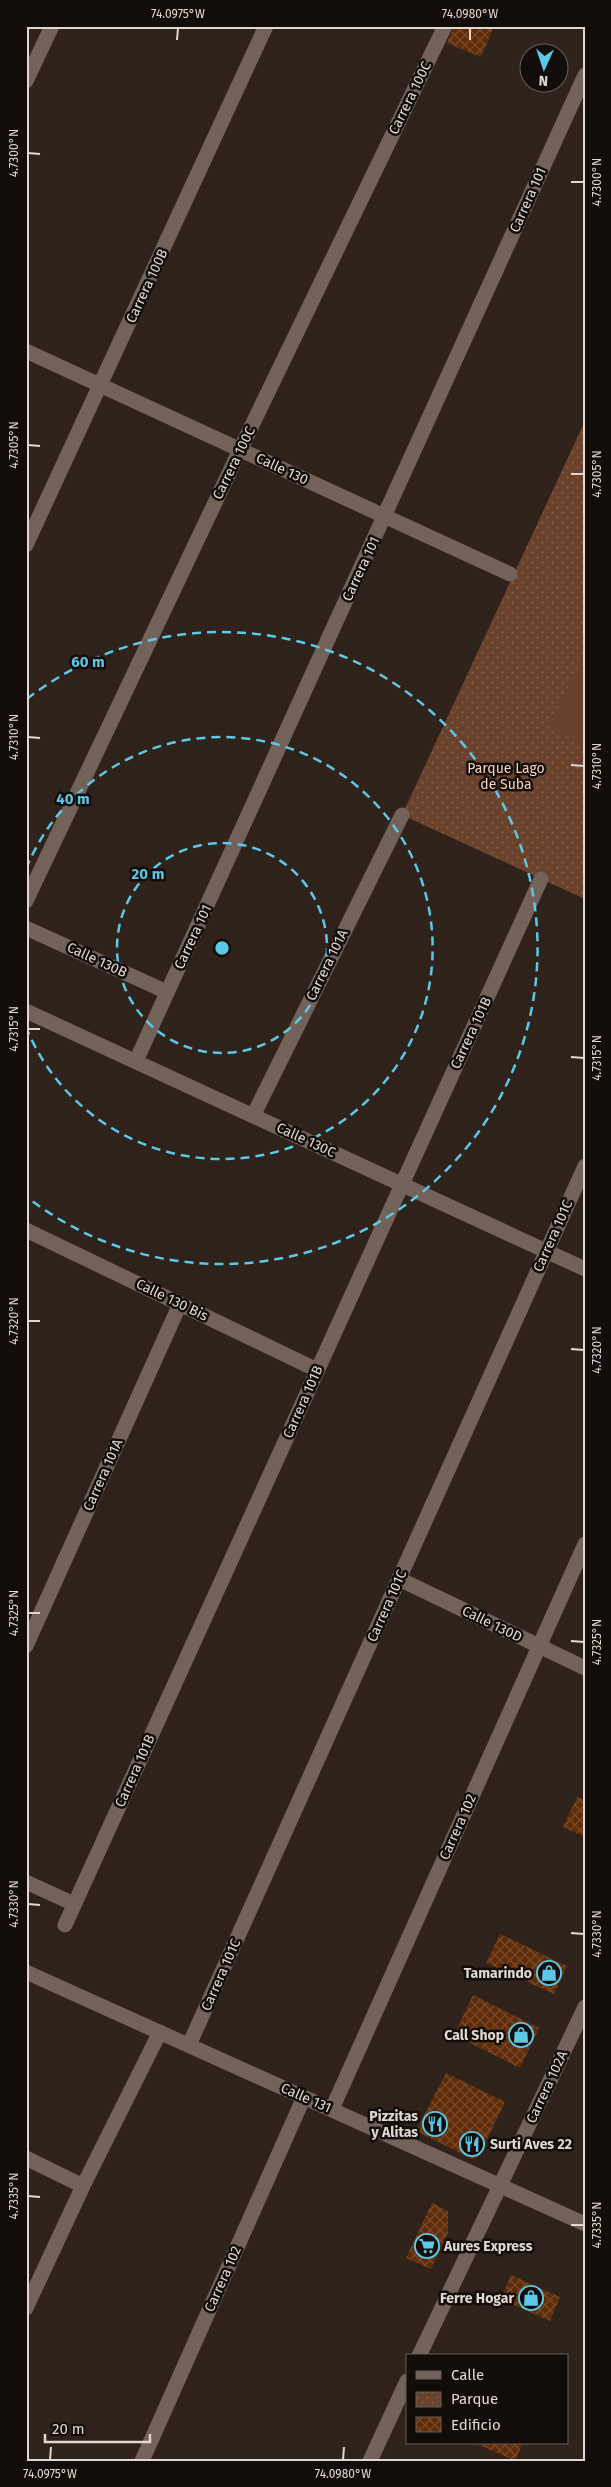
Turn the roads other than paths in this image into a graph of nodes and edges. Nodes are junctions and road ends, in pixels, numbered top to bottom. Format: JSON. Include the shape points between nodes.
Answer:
{"nodes":[{"id":1,"x":52,"y":26,"type":"edge"},
{"id":2,"x":266,"y":26,"type":"edge"},
{"id":3,"x":445,"y":26,"type":"edge"},
{"id":4,"x":585,"y":75,"type":"edge"},
{"id":5,"x":26,"y":81,"type":"edge"},
{"id":6,"x":26,"y":351,"type":"edge"},
{"id":7,"x":101,"y":385,"type":"junction"},
{"id":8,"x":240,"y":450,"type":"junction"},
{"id":9,"x":386,"y":516,"type":"junction"},
{"id":10,"x":26,"y":545,"type":"edge"},
{"id":11,"x":510,"y":574,"type":"dead end"},
{"id":12,"x":402,"y":815,"type":"dead end"},
{"id":13,"x":541,"y":879,"type":"dead end"},
{"id":14,"x":26,"y":901,"type":"edge"},
{"id":15,"x":26,"y":928,"type":"edge"},
{"id":16,"x":167,"y":992,"type":"junction"},
{"id":17,"x":26,"y":1011,"type":"edge"},
{"id":18,"x":136,"y":1061,"type":"junction"},
{"id":19,"x":253,"y":1116,"type":"junction"},
{"id":20,"x":585,"y":1166,"type":"edge"},
{"id":21,"x":402,"y":1184,"type":"junction"},
{"id":22,"x":26,"y":1230,"type":"edge"},
{"id":23,"x":546,"y":1252,"type":"junction"},
{"id":24,"x":585,"y":1269,"type":"edge"},
{"id":25,"x":180,"y":1304,"type":"junction"},
{"id":26,"x":317,"y":1370,"type":"junction"},
{"id":27,"x":585,"y":1544,"type":"edge"},
{"id":28,"x":399,"y":1580,"type":"junction"},
{"id":29,"x":26,"y":1646,"type":"edge"},
{"id":30,"x":539,"y":1646,"type":"junction"},
{"id":31,"x":585,"y":1668,"type":"edge"},
{"id":32,"x":26,"y":1882,"type":"edge"},
{"id":33,"x":74,"y":1904,"type":"junction"},
{"id":34,"x":65,"y":1925,"type":"dead end"},
{"id":35,"x":26,"y":1972,"type":"edge"},
{"id":36,"x":585,"y":2008,"type":"edge"},
{"id":37,"x":160,"y":2032,"type":"junction"},
{"id":38,"x":189,"y":2045,"type":"junction"},
{"id":39,"x":304,"y":2097,"type":"junction"},
{"id":40,"x":332,"y":2110,"type":"junction"},
{"id":41,"x":26,"y":2158,"type":"edge"},
{"id":42,"x":83,"y":2186,"type":"junction"},
{"id":43,"x":500,"y":2186,"type":"junction"},
{"id":44,"x":585,"y":2224,"type":"edge"},
{"id":45,"x":26,"y":2308,"type":"edge"},
{"id":46,"x":420,"y":2354,"type":"edge"},
{"id":47,"x":406,"y":2383,"type":"edge"},
{"id":48,"x":142,"y":2461,"type":"edge"},
{"id":49,"x":370,"y":2461,"type":"edge"}],
"edges":[{"from":1,"to":5,"type":"street"},
{"from":2,"to":7,"type":"street","name":"Carrera 100B"},
{"from":3,"to":8,"type":"street","name":"Carrera 100C"},
{"from":4,"to":9,"type":"street","name":"Carrera 101"},
{"from":6,"to":7,"type":"street","name":"Calle 130"},
{"from":7,"to":8,"type":"street","name":"Calle 130"},
{"from":7,"to":10,"type":"street","name":"Carrera 100B"},
{"from":8,"to":9,"type":"street","name":"Calle 130"},
{"from":8,"to":14,"type":"street","name":"Carrera 100C"},
{"from":9,"to":11,"type":"street","name":"Calle 130"},
{"from":9,"to":16,"type":"street","name":"Carrera 101"},
{"from":12,"to":19,"type":"street","name":"Carrera 101A"},
{"from":13,"to":21,"type":"street","name":"Carrera 101B"},
{"from":15,"to":16,"type":"street","name":"Calle 130B"},
{"from":16,"to":18,"type":"street","name":"Carrera 101"},
{"from":17,"to":18,"type":"street","name":"Calle 130C"},
{"from":18,"to":19,"type":"street","name":"Calle 130C"},
{"from":19,"to":21,"type":"street","name":"Calle 130C"},
{"from":20,"to":23,"type":"street","name":"Carrera 101C"},
{"from":21,"to":23,"type":"street","name":"Calle 130C"},
{"from":21,"to":26,"type":"street","name":"Carrera 101B"},
{"from":22,"to":25,"type":"street","name":"Calle 130 Bis"},
{"from":23,"to":24,"type":"street","name":"Calle 130C"},
{"from":23,"to":28,"type":"street","name":"Carrera 101C"},
{"from":25,"to":26,"type":"street","name":"Calle 130 Bis"},
{"from":25,"to":29,"type":"street","name":"Carrera 101A"},
{"from":26,"to":33,"type":"street","name":"Carrera 101B"},
{"from":27,"to":30,"type":"street","name":"Carrera 102"},
{"from":28,"to":30,"type":"street","name":"Calle 130D"},
{"from":28,"to":38,"type":"street","name":"Carrera 101C"},
{"from":30,"to":31,"type":"street","name":"Calle 130D"},
{"from":30,"to":40,"type":"street","name":"Carrera 102"},
{"from":32,"to":33,"type":"street"},
{"from":33,"to":34,"type":"street","name":"Carrera 101B"},
{"from":35,"to":37,"type":"street","name":"Calle 131"},
{"from":36,"to":43,"type":"street","name":"Carrera 102A"},
{"from":37,"to":38,"type":"street","name":"Calle 131"},
{"from":37,"to":42,"type":"street"},
{"from":38,"to":39,"type":"street","name":"Calle 131"},
{"from":39,"to":40,"type":"street","name":"Calle 131"},
{"from":39,"to":48,"type":"street","name":"Carrera 102"},
{"from":40,"to":43,"type":"street","name":"Calle 131"},
{"from":41,"to":42,"type":"street"},
{"from":42,"to":45,"type":"street"},
{"from":43,"to":44,"type":"street","name":"Calle 131"},
{"from":43,"to":46,"type":"street","name":"Carrera 102A"},
{"from":47,"to":49,"type":"street"}]}
